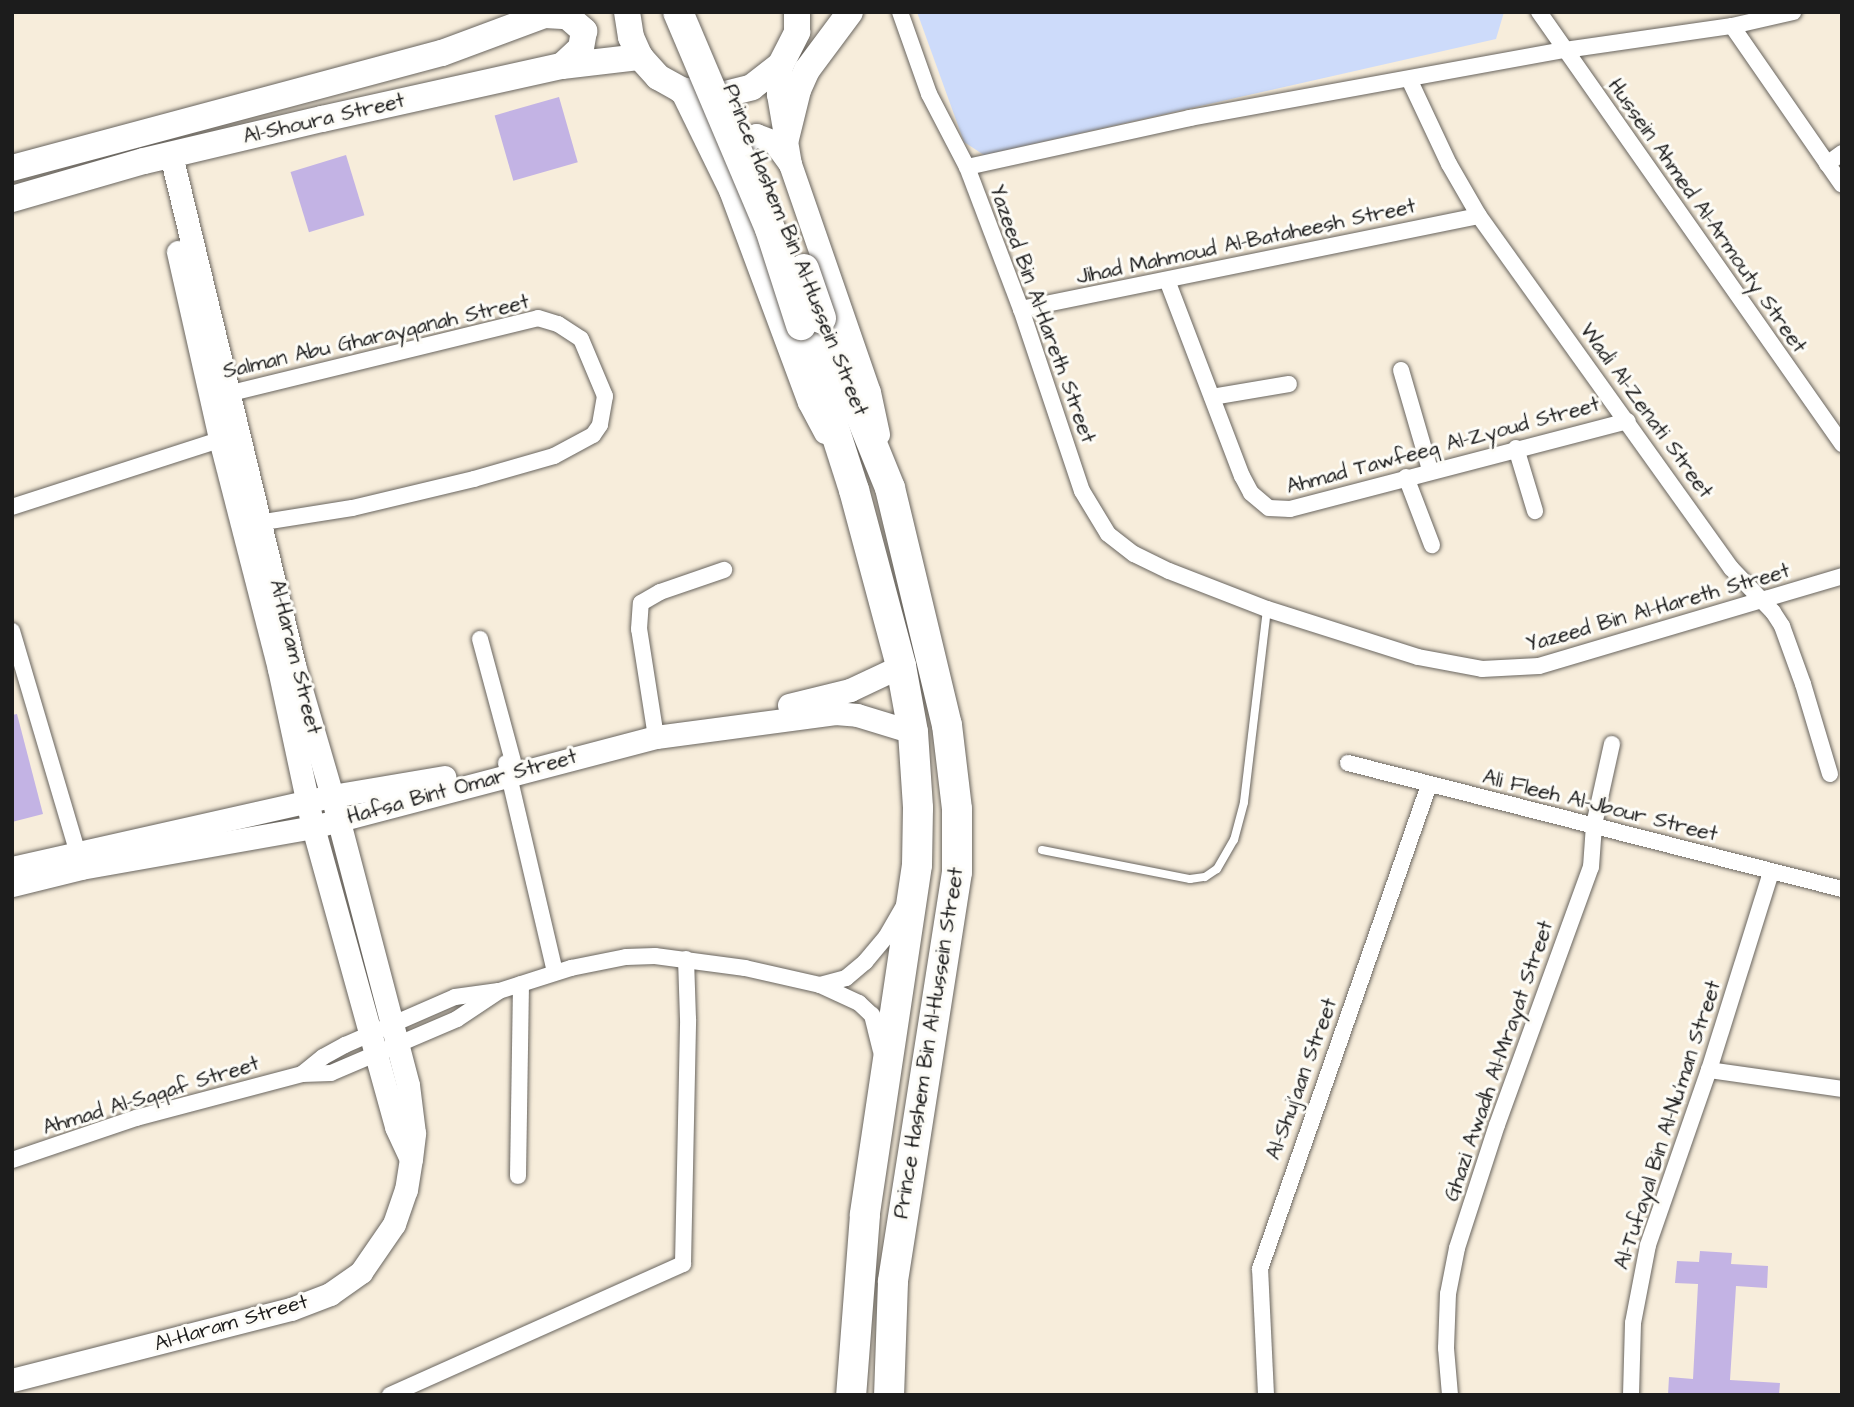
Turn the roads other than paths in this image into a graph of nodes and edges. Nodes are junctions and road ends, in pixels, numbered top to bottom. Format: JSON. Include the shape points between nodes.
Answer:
{"nodes":[{"id":1,"x":626,"y":12,"type":"edge"},
{"id":2,"x":678,"y":12,"type":"edge"},
{"id":3,"x":699,"y":12,"type":"edge"},
{"id":4,"x":827,"y":12,"type":"edge"},
{"id":5,"x":850,"y":12,"type":"edge"},
{"id":6,"x":900,"y":12,"type":"edge"},
{"id":7,"x":1539,"y":12,"type":"edge"},
{"id":8,"x":1793,"y":12,"type":"edge"},
{"id":9,"x":549,"y":14,"type":"edge"},
{"id":10,"x":797,"y":22,"type":"edge"},
{"id":11,"x":1732,"y":26,"type":"junction"},
{"id":12,"x":1565,"y":50,"type":"junction"},
{"id":13,"x":640,"y":57,"type":"junction"},
{"id":14,"x":781,"y":64,"type":"junction"},
{"id":15,"x":562,"y":66,"type":"junction"},
{"id":16,"x":1409,"y":79,"type":"junction"},
{"id":17,"x":681,"y":90,"type":"junction"},
{"id":18,"x":788,"y":152,"type":"junction"},
{"id":19,"x":1842,"y":153,"type":"edge"},
{"id":20,"x":164,"y":157,"type":"junction"},
{"id":21,"x":1827,"y":164,"type":"junction"},
{"id":22,"x":967,"y":167,"type":"junction"},
{"id":23,"x":12,"y":168,"type":"edge"},
{"id":24,"x":1842,"y":185,"type":"edge"},
{"id":25,"x":730,"y":190,"type":"junction"},
{"id":26,"x":12,"y":199,"type":"edge"},
{"id":27,"x":1479,"y":216,"type":"junction"},
{"id":28,"x":1167,"y":279,"type":"junction"},
{"id":29,"x":1021,"y":309,"type":"junction"},
{"id":30,"x":811,"y":322,"type":"junction"},
{"id":31,"x":1401,"y":370,"type":"dead end"},
{"id":32,"x":1289,"y":384,"type":"dead end"},
{"id":33,"x":220,"y":396,"type":"junction"},
{"id":34,"x":1212,"y":397,"type":"junction"},
{"id":35,"x":1628,"y":421,"type":"junction"},
{"id":36,"x":229,"y":437,"type":"junction"},
{"id":37,"x":1842,"y":444,"type":"edge"},
{"id":38,"x":1516,"y":448,"type":"junction"},
{"id":39,"x":1430,"y":470,"type":"junction"},
{"id":40,"x":1406,"y":477,"type":"junction"},
{"id":41,"x":890,"y":488,"type":"junction"},
{"id":42,"x":854,"y":490,"type":"junction"},
{"id":43,"x":12,"y":507,"type":"edge"},
{"id":44,"x":1535,"y":511,"type":"dead end"},
{"id":45,"x":252,"y":524,"type":"junction"},
{"id":46,"x":1432,"y":545,"type":"dead end"},
{"id":47,"x":724,"y":570,"type":"dead end"},
{"id":48,"x":1842,"y":576,"type":"edge"},
{"id":49,"x":1760,"y":601,"type":"junction"},
{"id":50,"x":1268,"y":609,"type":"junction"},
{"id":51,"x":12,"y":631,"type":"edge"},
{"id":52,"x":480,"y":639,"type":"dead end"},
{"id":53,"x":16,"y":662,"type":"edge"},
{"id":54,"x":901,"y":666,"type":"junction"},
{"id":55,"x":287,"y":667,"type":"junction"},
{"id":56,"x":655,"y":731,"type":"junction"},
{"id":57,"x":913,"y":732,"type":"junction"},
{"id":58,"x":1612,"y":744,"type":"dead end"},
{"id":59,"x":1348,"y":763,"type":"dead end"},
{"id":60,"x":509,"y":766,"type":"junction"},
{"id":61,"x":1830,"y":774,"type":"dead end"},
{"id":62,"x":1429,"y":785,"type":"junction"},
{"id":63,"x":332,"y":796,"type":"junction"},
{"id":64,"x":308,"y":803,"type":"junction"},
{"id":65,"x":337,"y":821,"type":"junction"},
{"id":66,"x":1594,"y":825,"type":"junction"},
{"id":67,"x":313,"y":827,"type":"junction"},
{"id":68,"x":1042,"y":849,"type":"dead end"},
{"id":69,"x":80,"y":860,"type":"junction"},
{"id":70,"x":12,"y":868,"type":"edge"},
{"id":71,"x":1771,"y":872,"type":"junction"},
{"id":72,"x":12,"y":885,"type":"edge"},
{"id":73,"x":1842,"y":889,"type":"edge"},
{"id":74,"x":913,"y":890,"type":"junction"},
{"id":75,"x":686,"y":960,"type":"junction"},
{"id":76,"x":555,"y":972,"type":"junction"},
{"id":77,"x":521,"y":984,"type":"junction"},
{"id":78,"x":820,"y":985,"type":"junction"},
{"id":79,"x":499,"y":990,"type":"junction"},
{"id":80,"x":385,"y":1039,"type":"junction"},
{"id":81,"x":1709,"y":1070,"type":"junction"},
{"id":82,"x":885,"y":1073,"type":"junction"},
{"id":83,"x":302,"y":1074,"type":"junction"},
{"id":84,"x":1842,"y":1089,"type":"edge"},
{"id":85,"x":12,"y":1160,"type":"edge"},
{"id":86,"x":518,"y":1176,"type":"dead end"},
{"id":87,"x":12,"y":1380,"type":"edge"},
{"id":88,"x":390,"y":1395,"type":"edge"},
{"id":89,"x":851,"y":1395,"type":"edge"},
{"id":90,"x":890,"y":1395,"type":"edge"},
{"id":91,"x":1266,"y":1395,"type":"edge"},
{"id":92,"x":1450,"y":1395,"type":"edge"},
{"id":93,"x":1631,"y":1395,"type":"edge"}],
"edges":[{"from":1,"to":13,"type":"main road"},
{"from":2,"to":30,"type":"highway","name":"Prince Hashem Bin Al-Hussein Street","bridge":true},
{"from":3,"to":30,"type":"highway","name":"Prince Hashem Bin Al-Hussein Street","bridge":true,"via":[[789,225]]},
{"from":4,"to":10,"type":"main road"},
{"from":5,"to":18,"type":"main road","via":[[824,43],[798,90]]},
{"from":6,"to":22,"type":"street","via":[[929,94]]},
{"from":7,"to":12,"type":"street","name":"Hussein Ahmed Al-Armouty Street"},
{"from":8,"to":11,"type":"street","name":"Yazeed Bin Al-Hareth Street"},
{"from":9,"to":15,"type":"main road","via":[[566,16],[584,32],[580,48]]},
{"from":9,"to":23,"type":"main road","name":"Al-Shoura Street","via":[[442,53]]},
{"from":10,"to":14,"type":"main road"},
{"from":11,"to":12,"type":"street","name":"Yazeed Bin Al-Hareth Street"},
{"from":11,"to":21,"type":"street"},
{"from":12,"to":16,"type":"street","name":"Yazeed Bin Al-Hareth Street"},
{"from":12,"to":37,"type":"street","name":"Hussein Ahmed Al-Armouty Street"},
{"from":13,"to":15,"type":"main road","name":"Al-Shoura Street"},
{"from":13,"to":17,"type":"main road","via":[[658,77]]},
{"from":14,"to":17,"type":"main road","via":[[752,87],[717,96]]},
{"from":14,"to":18,"type":"street","name":"Prince Hashem Bin Al-Hussein Street","via":[[778,94]]},
{"from":15,"to":20,"type":"main road","name":"Al-Shoura Street"},
{"from":16,"to":22,"type":"street","name":"Yazeed Bin Al-Hareth Street","via":[[1191,118]]},
{"from":16,"to":27,"type":"street","name":"Wadi Al-Zenati Street"},
{"from":17,"to":25,"type":"street","name":"Prince Hashem Bin Al-Hussein Street"},
{"from":18,"to":25,"type":"street","via":[[756,135],[746,138],[735,153]]},
{"from":18,"to":41,"type":"street","name":"Prince Hashem Bin Al-Hussein Street","via":[[869,392]]},
{"from":19,"to":21,"type":"street"},
{"from":20,"to":26,"type":"main road","name":"Al-Shoura Street"},
{"from":20,"to":33,"type":"street","name":"Al-Haram Street"},
{"from":21,"to":24,"type":"street"},
{"from":22,"to":29,"type":"street","name":"Yazeed Bin Al-Hareth Street"},
{"from":25,"to":42,"type":"street","name":"Prince Hashem Bin Al-Hussein Street","via":[[809,402]]},
{"from":27,"to":28,"type":"street","name":"Jihad Mahmoud Al-Bataheesh Street"},
{"from":27,"to":35,"type":"street","name":"Wadi Al-Zenati Street"},
{"from":28,"to":29,"type":"street","name":"Jihad Mahmoud Al-Bataheesh Street"},
{"from":28,"to":34,"type":"street","name":"Ahmad Tawfeeq Al-Zyoud Street"},
{"from":29,"to":50,"type":"street","name":"Yazeed Bin Al-Hareth Street","via":[[1082,491],[1108,534],[1169,571]]},
{"from":30,"to":41,"type":"highway","name":"Prince Hashem Bin Al-Hussein Street"},
{"from":30,"to":42,"type":"highway","name":"Prince Hashem Bin Al-Hussein Street"},
{"from":31,"to":39,"type":"street"},
{"from":32,"to":34,"type":"street"},
{"from":33,"to":36,"type":"street","name":"Al-Haram Street"},
{"from":33,"to":45,"type":"street","name":"Salman Abu Gharayqanah Street","via":[[538,318],[581,338],[605,396],[600,425],[593,435],[554,456],[352,508]]},
{"from":34,"to":40,"type":"street","name":"Ahmad Tawfeeq Al-Zyoud Street","via":[[1242,476],[1251,493],[1269,508],[1290,509]]},
{"from":35,"to":38,"type":"street","name":"Ahmad Tawfeeq Al-Zyoud Street"},
{"from":35,"to":49,"type":"street","name":"Wadi Al-Zenati Street","via":[[1731,568]]},
{"from":36,"to":43,"type":"street"},
{"from":36,"to":45,"type":"street","name":"Al-Haram Street"},
{"from":38,"to":39,"type":"street","name":"Ahmad Tawfeeq Al-Zyoud Street"},
{"from":38,"to":44,"type":"street"},
{"from":39,"to":40,"type":"street","name":"Ahmad Tawfeeq Al-Zyoud Street"},
{"from":40,"to":46,"type":"street"},
{"from":41,"to":90,"type":"highway","name":"Prince Hashem Bin Al-Hussein Street","via":[[947,725],[957,809],[957,872],[892,1282]]},
{"from":42,"to":54,"type":"highway","name":"Prince Hashem Bin Al-Hussein Street"},
{"from":45,"to":55,"type":"street","name":"Al-Haram Street"},
{"from":47,"to":56,"type":"street","via":[[649,596],[641,603],[639,629]]},
{"from":48,"to":49,"type":"street","name":"Yazeed Bin Al-Hareth Street"},
{"from":49,"to":50,"type":"street","name":"Yazeed Bin Al-Hareth Street","via":[[1580,655],[1511,670],[1418,657]]},
{"from":49,"to":61,"type":"street","name":"Wadi Al-Zenati Street","via":[[1773,612],[1791,648]]},
{"from":50,"to":68,"type":"lane","via":[[1244,802],[1234,840],[1217,869],[1190,879]]},
{"from":51,"to":53,"type":"street"},
{"from":52,"to":60,"type":"street"},
{"from":53,"to":69,"type":"street"},
{"from":54,"to":56,"type":"street","name":"Hafsa Bint Omar Street","via":[[850,690],[806,702]]},
{"from":54,"to":57,"type":"highway","name":"Prince Hashem Bin Al-Hussein Street"},
{"from":55,"to":63,"type":"street","name":"Al-Haram Street"},
{"from":55,"to":64,"type":"street","name":"Al-Haram Street"},
{"from":56,"to":57,"type":"street","name":"Hafsa Bint Omar Street","via":[[835,713]]},
{"from":56,"to":60,"type":"street","name":"Hafsa Bint Omar Street"},
{"from":57,"to":74,"type":"highway","name":"Prince Hashem Bin Al-Hussein Street","via":[[918,808]]},
{"from":58,"to":66,"type":"street","name":"Ghazi Awadh Al-Mrayat Street"},
{"from":59,"to":62,"type":"street","name":"Ali Fleeh Al-Jbour Street"},
{"from":60,"to":63,"type":"street","name":"Hafsa Bint Omar Street"},
{"from":60,"to":65,"type":"street","name":"Hafsa Bint Omar Street"},
{"from":60,"to":76,"type":"street"},
{"from":62,"to":66,"type":"street","name":"Ali Fleeh Al-Jbour Street"},
{"from":62,"to":91,"type":"street","name":"Al-Shuj'aan Street","via":[[1260,1269]]},
{"from":63,"to":64,"type":"street","name":"Hafsa Bint Omar Street"},
{"from":63,"to":65,"type":"street","name":"Al-Haram Street"},
{"from":64,"to":67,"type":"street","name":"Al-Haram Street"},
{"from":64,"to":69,"type":"street","name":"Hafsa Bint Omar Street"},
{"from":65,"to":67,"type":"street","name":"Hafsa Bint Omar Street"},
{"from":65,"to":80,"type":"street","name":"Al-Haram Street"},
{"from":66,"to":71,"type":"street","name":"Ali Fleeh Al-Jbour Street"},
{"from":66,"to":92,"type":"street","name":"Ghazi Awadh Al-Mrayat Street","via":[[1591,867],[1457,1248],[1448,1294]]},
{"from":67,"to":69,"type":"street","name":"Hafsa Bint Omar Street"},
{"from":67,"to":80,"type":"street","name":"Al-Haram Street"},
{"from":69,"to":70,"type":"street","name":"Hafsa Bint Omar Street"},
{"from":69,"to":72,"type":"street","name":"Hafsa Bint Omar Street"},
{"from":71,"to":73,"type":"street","name":"Ali Fleeh Al-Jbour Street"},
{"from":71,"to":81,"type":"street","name":"Al-Tufayal Bin Al-Nu'man Street"},
{"from":74,"to":78,"type":"street","via":[[886,937],[865,962],[846,978]]},
{"from":74,"to":82,"type":"highway","name":"Prince Hashem Bin Al-Hussein Street"},
{"from":75,"to":76,"type":"street","via":[[626,957]]},
{"from":75,"to":78,"type":"street"},
{"from":75,"to":88,"type":"street","via":[[683,1264]]},
{"from":76,"to":77,"type":"street"},
{"from":77,"to":79,"type":"street"},
{"from":77,"to":86,"type":"street"},
{"from":78,"to":82,"type":"street","via":[[859,1003],[872,1015]]},
{"from":79,"to":80,"type":"street","via":[[457,1019]]},
{"from":79,"to":80,"type":"street","via":[[455,997]]},
{"from":80,"to":83,"type":"street","name":"Ahmad Al-Sqqaf Street","via":[[323,1056]]},
{"from":80,"to":83,"type":"street","name":"Ahmad Al-Sqqaf Street","via":[[331,1073]]},
{"from":80,"to":87,"type":"street","name":"Al-Haram Street","via":[[413,1120],[411,1159],[394,1224],[370,1262],[330,1294],[291,1309]]},
{"from":81,"to":84,"type":"street"},
{"from":81,"to":93,"type":"street","name":"Al-Tufayal Bin Al-Nu'man Street","via":[[1648,1245],[1633,1323]]},
{"from":82,"to":89,"type":"highway","name":"Prince Hashem Bin Al-Hussein Street","via":[[865,1215]]},
{"from":83,"to":85,"type":"street","name":"Ahmad Al-Sqqaf Street","via":[[136,1118]]}]}
